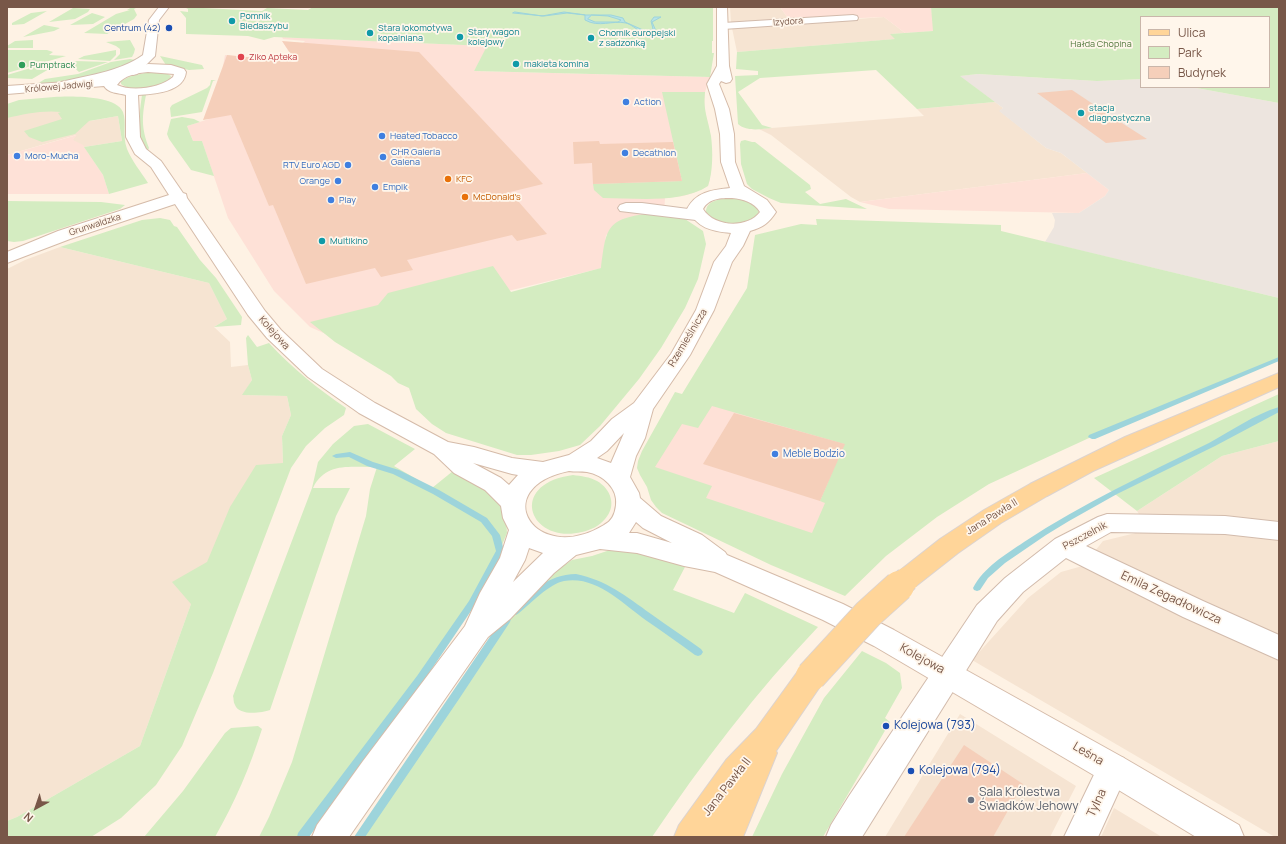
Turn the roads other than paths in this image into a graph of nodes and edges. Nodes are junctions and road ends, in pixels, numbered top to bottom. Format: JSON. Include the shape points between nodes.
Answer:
{"nodes":[{"id":1,"x":164,"y":7,"type":"edge"},
{"id":2,"x":722,"y":7,"type":"edge"},
{"id":3,"x":853,"y":18,"type":"dead end"},
{"id":4,"x":723,"y":26,"type":"junction"},
{"id":5,"x":140,"y":63,"type":"junction"},
{"id":6,"x":160,"y":68,"type":"junction"},
{"id":7,"x":111,"y":83,"type":"junction"},
{"id":8,"x":57,"y":87,"type":"junction"},
{"id":9,"x":7,"y":90,"type":"edge"},
{"id":10,"x":132,"y":93,"type":"junction"},
{"id":11,"x":46,"y":94,"type":"junction"},
{"id":12,"x":7,"y":96,"type":"edge"},
{"id":13,"x":133,"y":111,"type":"junction"},
{"id":14,"x":154,"y":148,"type":"dead end"},
{"id":15,"x":728,"y":162,"type":"junction"},
{"id":16,"x":156,"y":164,"type":"junction"},
{"id":17,"x":716,"y":194,"type":"junction"},
{"id":18,"x":747,"y":195,"type":"junction"},
{"id":19,"x":180,"y":196,"type":"junction"},
{"id":20,"x":626,"y":208,"type":"dead end"},
{"id":21,"x":697,"y":208,"type":"junction"},
{"id":22,"x":716,"y":226,"type":"junction"},
{"id":23,"x":744,"y":227,"type":"junction"},
{"id":24,"x":8,"y":256,"type":"edge"},
{"id":25,"x":723,"y":262,"type":"junction"},
{"id":26,"x":1279,"y":379,"type":"edge"},
{"id":27,"x":642,"y":408,"type":"junction"},
{"id":28,"x":442,"y":449,"type":"junction"},
{"id":29,"x":574,"y":464,"type":"junction"},
{"id":30,"x":545,"y":470,"type":"junction"},
{"id":31,"x":618,"y":478,"type":"junction"},
{"id":32,"x":630,"y":503,"type":"junction"},
{"id":33,"x":514,"y":504,"type":"junction"},
{"id":34,"x":522,"y":529,"type":"junction"},
{"id":35,"x":1279,"y":531,"type":"edge"},
{"id":36,"x":601,"y":540,"type":"junction"},
{"id":37,"x":1064,"y":546,"type":"junction"},
{"id":38,"x":570,"y":547,"type":"junction"},
{"id":39,"x":720,"y":563,"type":"junction"},
{"id":40,"x":476,"y":633,"type":"junction"},
{"id":41,"x":1279,"y":648,"type":"edge"},
{"id":42,"x":948,"y":674,"type":"junction"},
{"id":43,"x":767,"y":739,"type":"junction"},
{"id":44,"x":1113,"y":769,"type":"junction"},
{"id":45,"x":329,"y":837,"type":"edge"},
{"id":46,"x":691,"y":837,"type":"edge"},
{"id":47,"x":726,"y":837,"type":"edge"},
{"id":48,"x":843,"y":837,"type":"edge"},
{"id":49,"x":1081,"y":837,"type":"edge"},
{"id":50,"x":1227,"y":837,"type":"edge"}],
"edges":[{"from":1,"to":5,"type":"street","via":[[154,20]]},
{"from":2,"to":4,"type":"street"},
{"from":3,"to":4,"type":"street","name":"Izydora"},
{"from":4,"to":15,"type":"street","via":[[723,66],[727,84],[722,109],[727,134]]},
{"from":5,"to":6,"type":"street"},
{"from":5,"to":6,"type":"street","via":[[155,60]]},
{"from":5,"to":7,"type":"street"},
{"from":5,"to":8,"type":"street","via":[[99,78]]},
{"from":6,"to":10,"type":"street","via":[[180,72],[180,79],[152,96]]},
{"from":7,"to":8,"type":"street","name":"Królowej Jadwigi"},
{"from":7,"to":10,"type":"street","via":[[114,90]]},
{"from":7,"to":11,"type":"street","name":"Królowej Jadwigi"},
{"from":8,"to":9,"type":"street","name":"Królowej Jadwigi"},
{"from":10,"to":13,"type":"street","name":"Kolejowa"},
{"from":11,"to":12,"type":"street","name":"Królowej Jadwigi"},
{"from":11,"to":13,"type":"street","via":[[106,95],[127,104]]},
{"from":13,"to":16,"type":"street","name":"Kolejowa","via":[[133,137],[140,152]]},
{"from":14,"to":16,"type":"street","name":"Kolejowa"},
{"from":15,"to":17,"type":"street"},
{"from":15,"to":18,"type":"street","via":[[737,188]]},
{"from":16,"to":19,"type":"street","name":"Kolejowa"},
{"from":17,"to":18,"type":"street"},
{"from":17,"to":21,"type":"street","via":[[705,197]]},
{"from":18,"to":23,"type":"street","via":[[765,205],[768,212],[766,218],[758,224]]},
{"from":19,"to":24,"type":"street","name":"Grunwaldzka"},
{"from":19,"to":28,"type":"street","name":"Kolejowa","via":[[258,315],[296,356],[315,373],[367,408]]},
{"from":20,"to":21,"type":"street"},
{"from":21,"to":22,"type":"street","via":[[704,221]]},
{"from":22,"to":23,"type":"street"},
{"from":22,"to":25,"type":"street"},
{"from":23,"to":25,"type":"street","name":"Rzemieślnicza"},
{"from":25,"to":27,"type":"street","name":"Rzemieślnicza","via":[[705,310],[680,355]]},
{"from":26,"to":43,"type":"main road","name":"Jana Pawła II","bridge":true,"via":[[1106,455],[1019,499],[958,538],[868,614],[812,676]]},
{"from":27,"to":29,"type":"street","name":"Rzemieślnicza"},
{"from":27,"to":31,"type":"street","name":"Rzemieślnicza","via":[[634,438]]},
{"from":28,"to":30,"type":"street","name":"Kolejowa","via":[[512,466]]},
{"from":28,"to":33,"type":"street","name":"Kolejowa","via":[[462,467],[494,484]]},
{"from":29,"to":30,"type":"street","via":[[551,466]]},
{"from":29,"to":31,"type":"street","via":[[587,464],[604,469]]},
{"from":30,"to":33,"type":"street","via":[[523,484],[515,496]]},
{"from":31,"to":32,"type":"street","via":[[626,489]]},
{"from":32,"to":36,"type":"street","via":[[626,517],[617,530]]},
{"from":32,"to":39,"type":"street","name":"Kolejowa","via":[[652,522],[693,542]]},
{"from":33,"to":34,"type":"street","via":[[517,523]]},
{"from":34,"to":38,"type":"street","via":[[527,535],[542,543]]},
{"from":34,"to":40,"type":"street","via":[[512,560],[493,593]]},
{"from":35,"to":37,"type":"street","name":"Pszczelnik","via":[[1225,525],[1107,523]]},
{"from":36,"to":38,"type":"street"},
{"from":36,"to":39,"type":"street","name":"Kolejowa","via":[[637,542],[684,556]]},
{"from":37,"to":41,"type":"street","name":"Emila Zegadłowicza"},
{"from":37,"to":42,"type":"street","name":"Pszczelnik","via":[[1014,584],[987,613]]},
{"from":38,"to":40,"type":"street","via":[[554,557],[511,602]]},
{"from":39,"to":42,"type":"street","name":"Kolejowa","via":[[833,612]]},
{"from":40,"to":45,"type":"street"},
{"from":42,"to":44,"type":"street","name":"Leśna"},
{"from":42,"to":48,"type":"street","name":"Kolejowa"},
{"from":43,"to":46,"type":"main road","name":"Jana Pawła II","via":[[737,771]]},
{"from":43,"to":47,"type":"main road","name":"Jana Pawła II"},
{"from":44,"to":49,"type":"street","name":"Tylna"},
{"from":44,"to":50,"type":"street","name":"Leśna"}]}
